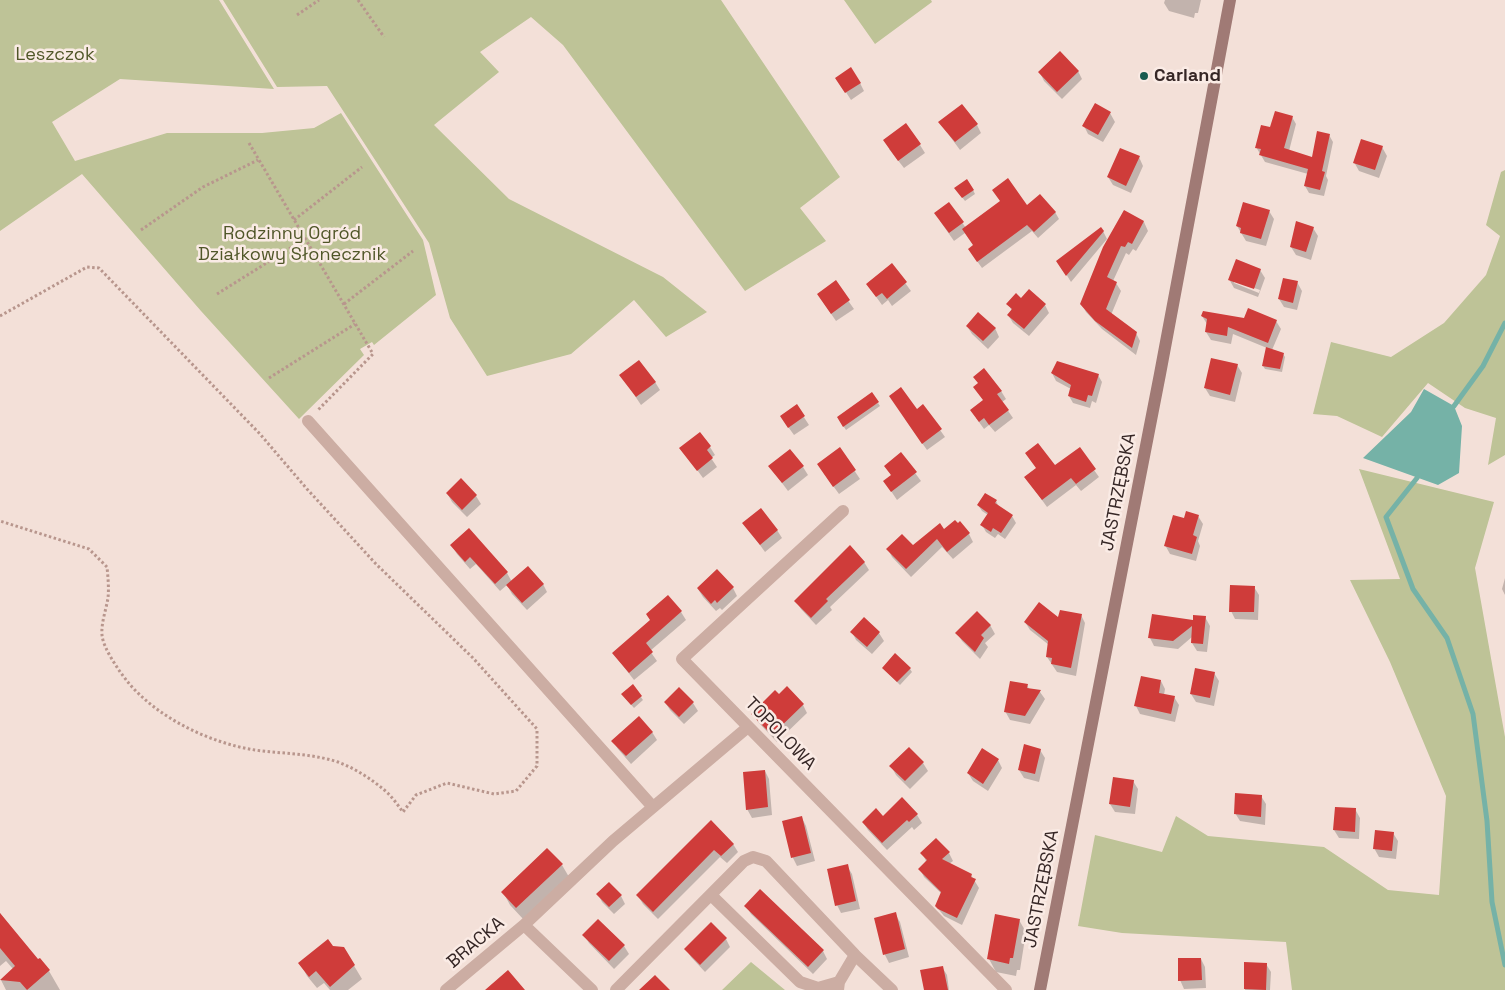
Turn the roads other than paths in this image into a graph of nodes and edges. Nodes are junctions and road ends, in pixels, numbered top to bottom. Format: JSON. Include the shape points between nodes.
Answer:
{"nodes":[{"id":1,"x":1230,"y":0,"type":"edge"},
{"id":2,"x":308,"y":421,"type":"road end"},
{"id":3,"x":843,"y":510,"type":"dead end"},
{"id":4,"x":748,"y":727,"type":"junction"},
{"id":5,"x":652,"y":806,"type":"junction"},
{"id":6,"x":711,"y":895,"type":"junction"},
{"id":7,"x":524,"y":925,"type":"junction"},
{"id":8,"x":855,"y":955,"type":"junction"},
{"id":9,"x":838,"y":986,"type":"edge"},
{"id":10,"x":446,"y":990,"type":"edge"},
{"id":11,"x":592,"y":990,"type":"edge"},
{"id":12,"x":616,"y":990,"type":"edge"},
{"id":13,"x":892,"y":990,"type":"edge"},
{"id":14,"x":1006,"y":990,"type":"edge"},
{"id":15,"x":1040,"y":990,"type":"edge"}],
"edges":[{"from":1,"to":15,"type":"main road","name":"JASTRZĘBSKA"},
{"from":2,"to":5,"type":"street"},
{"from":3,"to":4,"type":"street","name":"TOPOLOWA","via":[[682,659]]},
{"from":4,"to":5,"type":"street"},
{"from":4,"to":14,"type":"street","name":"TOPOLOWA"},
{"from":5,"to":7,"type":"street"},
{"from":6,"to":8,"type":"street","via":[[744,862],[753,857],[766,861]]},
{"from":6,"to":9,"type":"street","via":[[800,982],[818,988]]},
{"from":6,"to":12,"type":"street"},
{"from":7,"to":10,"type":"street","name":"BRACKA"},
{"from":7,"to":11,"type":"street","name":"BRACKA"},
{"from":8,"to":9,"type":"street"},
{"from":8,"to":13,"type":"street"}]}
